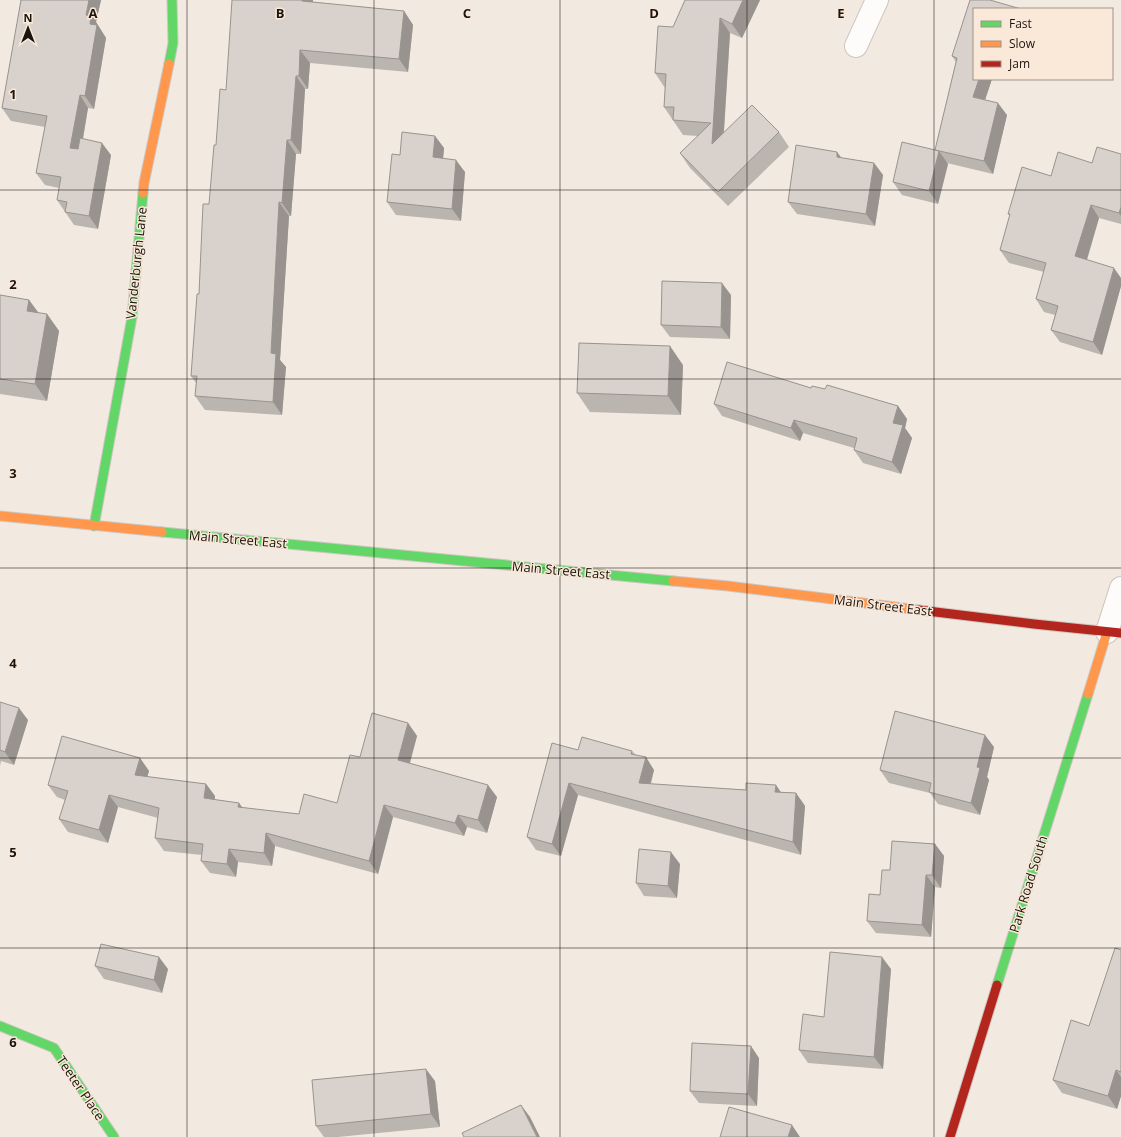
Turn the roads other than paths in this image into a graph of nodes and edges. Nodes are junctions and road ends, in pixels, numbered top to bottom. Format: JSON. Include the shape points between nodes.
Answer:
{"nodes":[{"id":1,"x":172,"y":0,"type":"edge"},
{"id":2,"x":877,"y":0,"type":"edge"},
{"id":3,"x":856,"y":46,"type":"dead end"},
{"id":4,"x":0,"y":516,"type":"edge"},
{"id":5,"x":94,"y":526,"type":"junction"},
{"id":6,"x":1121,"y":588,"type":"edge"},
{"id":7,"x":1114,"y":632,"type":"edge"},
{"id":8,"x":0,"y":1026,"type":"edge"},
{"id":9,"x":114,"y":1137,"type":"edge"},
{"id":10,"x":950,"y":1137,"type":"edge"}],
"edges":[{"from":1,"to":5,"type":"main road","name":"Vanderburgh Lane","via":[[173,43],[144,183],[132,317]]},
{"from":2,"to":3,"type":"street"},
{"from":4,"to":5,"type":"main road","name":"Main Street East"},
{"from":5,"to":7,"type":"main road","name":"Main Street East","via":[[728,586]]},
{"from":6,"to":7,"type":"street"},
{"from":7,"to":10,"type":"main road","name":"Park Road South"},
{"from":8,"to":9,"type":"main road","name":"Teeter Place","via":[[54,1048]]}]}
